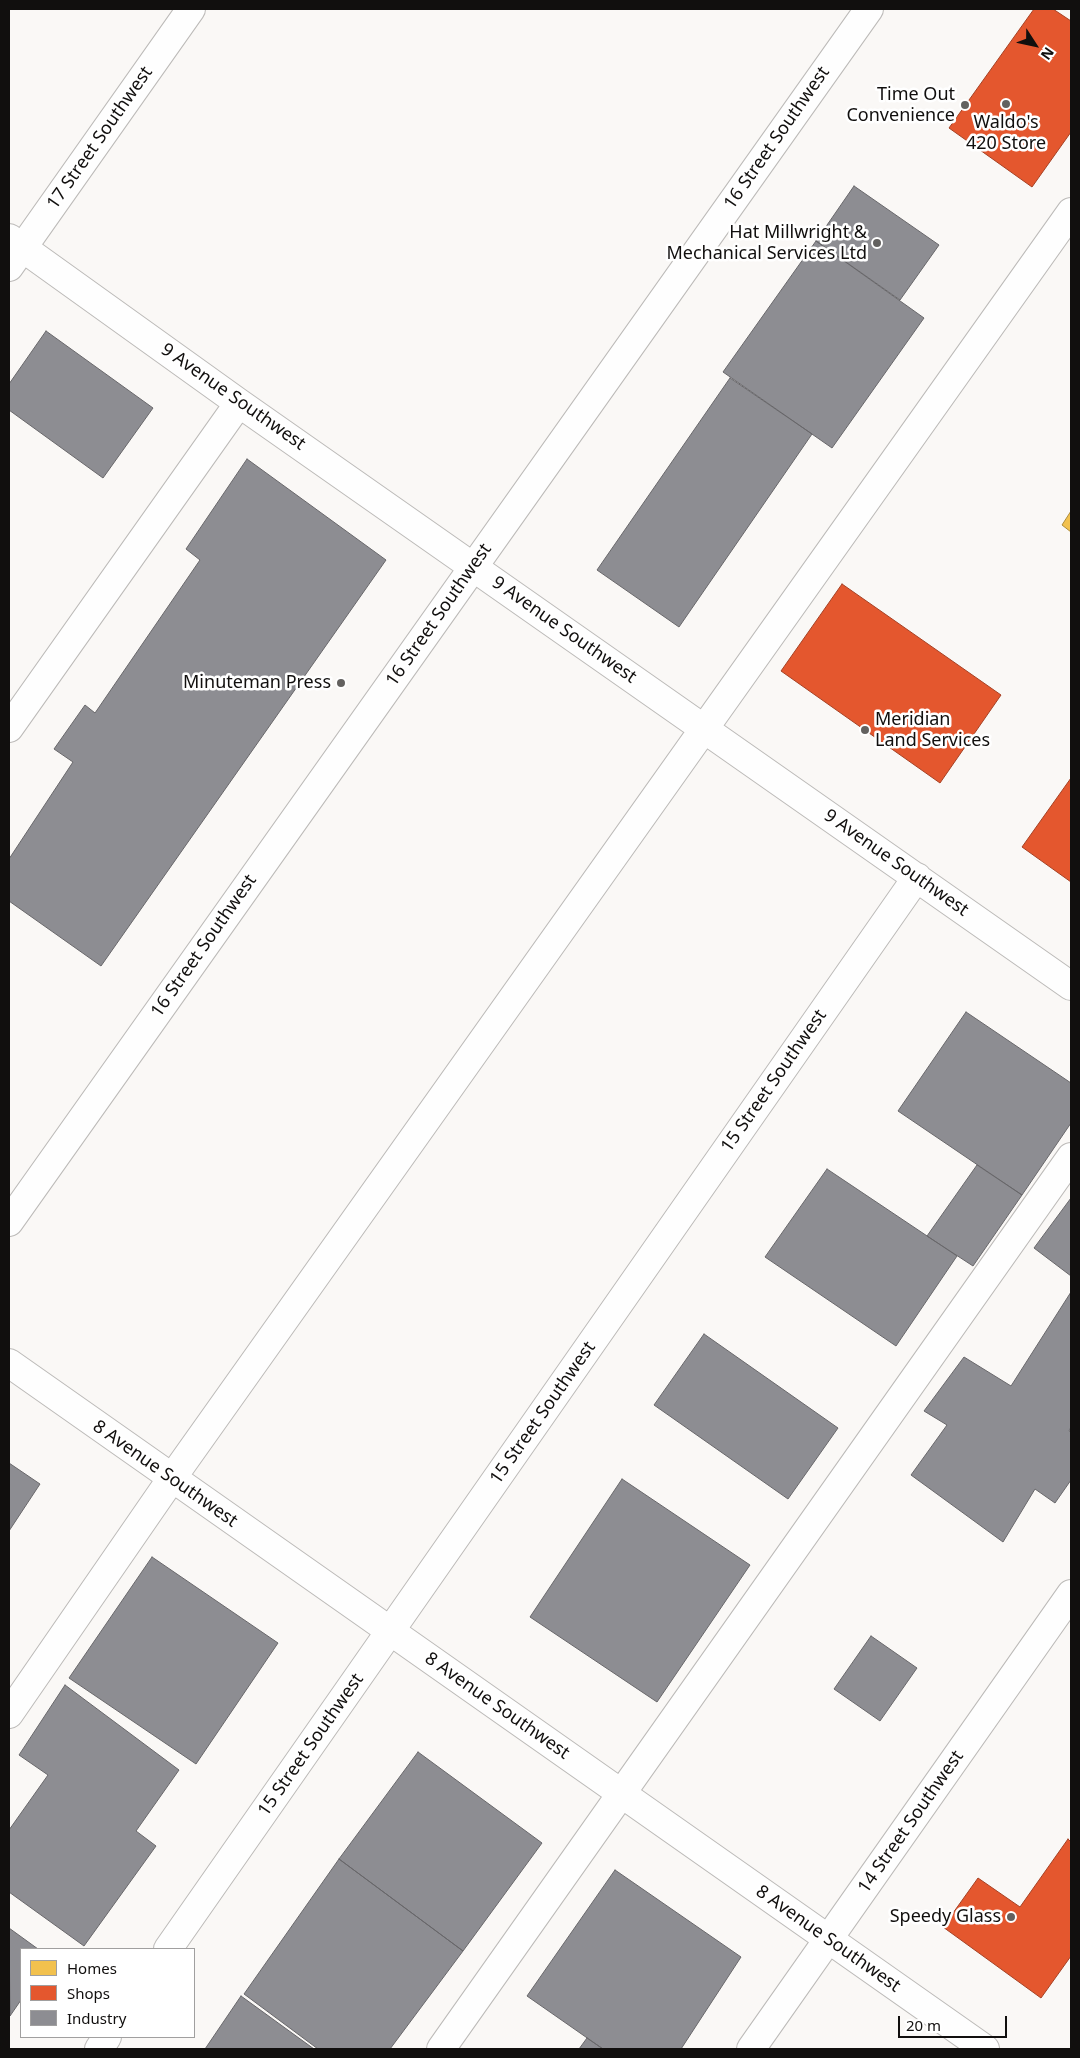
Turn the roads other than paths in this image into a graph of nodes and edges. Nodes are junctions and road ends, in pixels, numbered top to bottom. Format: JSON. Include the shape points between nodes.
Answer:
{"nodes":[{"id":1,"x":191,"y":9,"type":"edge"},
{"id":2,"x":869,"y":9,"type":"edge"},
{"id":3,"x":1068,"y":224,"type":"edge"},
{"id":4,"x":13,"y":251,"type":"edge"},
{"id":5,"x":239,"y":402,"type":"junction"},
{"id":6,"x":473,"y":566,"type":"junction"},
{"id":7,"x":9,"y":728,"type":"edge"},
{"id":8,"x":704,"y":728,"type":"junction"},
{"id":9,"x":917,"y":878,"type":"junction"},
{"id":10,"x":1071,"y":986,"type":"edge"},
{"id":11,"x":1071,"y":1157,"type":"edge"},
{"id":12,"x":9,"y":1222,"type":"edge"},
{"id":13,"x":9,"y":1364,"type":"edge"},
{"id":14,"x":172,"y":1478,"type":"junction"},
{"id":15,"x":1071,"y":1594,"type":"edge"},
{"id":16,"x":390,"y":1632,"type":"junction"},
{"id":17,"x":9,"y":1714,"type":"edge"},
{"id":18,"x":622,"y":1795,"type":"junction"},
{"id":19,"x":829,"y":1939,"type":"junction"},
{"id":20,"x":169,"y":1948,"type":"edge"},
{"id":21,"x":106,"y":2038,"type":"edge"},
{"id":22,"x":99,"y":2049,"type":"edge"},
{"id":23,"x":441,"y":2049,"type":"edge"},
{"id":24,"x":752,"y":2049,"type":"edge"},
{"id":25,"x":985,"y":2049,"type":"edge"}],
"edges":[{"from":1,"to":4,"type":"street","name":"17 Street Southwest"},
{"from":2,"to":6,"type":"street","name":"16 Street Southwest"},
{"from":3,"to":8,"type":"street"},
{"from":4,"to":5,"type":"street","name":"9 Avenue Southwest"},
{"from":5,"to":6,"type":"street","name":"9 Avenue Southwest"},
{"from":5,"to":7,"type":"street"},
{"from":6,"to":8,"type":"street","name":"9 Avenue Southwest"},
{"from":6,"to":12,"type":"street","name":"16 Street Southwest"},
{"from":8,"to":9,"type":"street","name":"9 Avenue Southwest"},
{"from":8,"to":14,"type":"street"},
{"from":9,"to":10,"type":"street","name":"9 Avenue Southwest"},
{"from":9,"to":16,"type":"street","name":"15 Street Southwest"},
{"from":11,"to":18,"type":"street"},
{"from":13,"to":14,"type":"street","name":"8 Avenue Southwest"},
{"from":14,"to":16,"type":"street","name":"8 Avenue Southwest"},
{"from":14,"to":17,"type":"street"},
{"from":15,"to":19,"type":"street","name":"14 Street Southwest"},
{"from":16,"to":18,"type":"street","name":"8 Avenue Southwest"},
{"from":16,"to":20,"type":"street","name":"15 Street Southwest"},
{"from":18,"to":19,"type":"street","name":"8 Avenue Southwest"},
{"from":18,"to":23,"type":"street"},
{"from":19,"to":24,"type":"street","name":"14 Street Southwest"},
{"from":19,"to":25,"type":"street","name":"8 Avenue Southwest"},
{"from":21,"to":22,"type":"street"}]}
